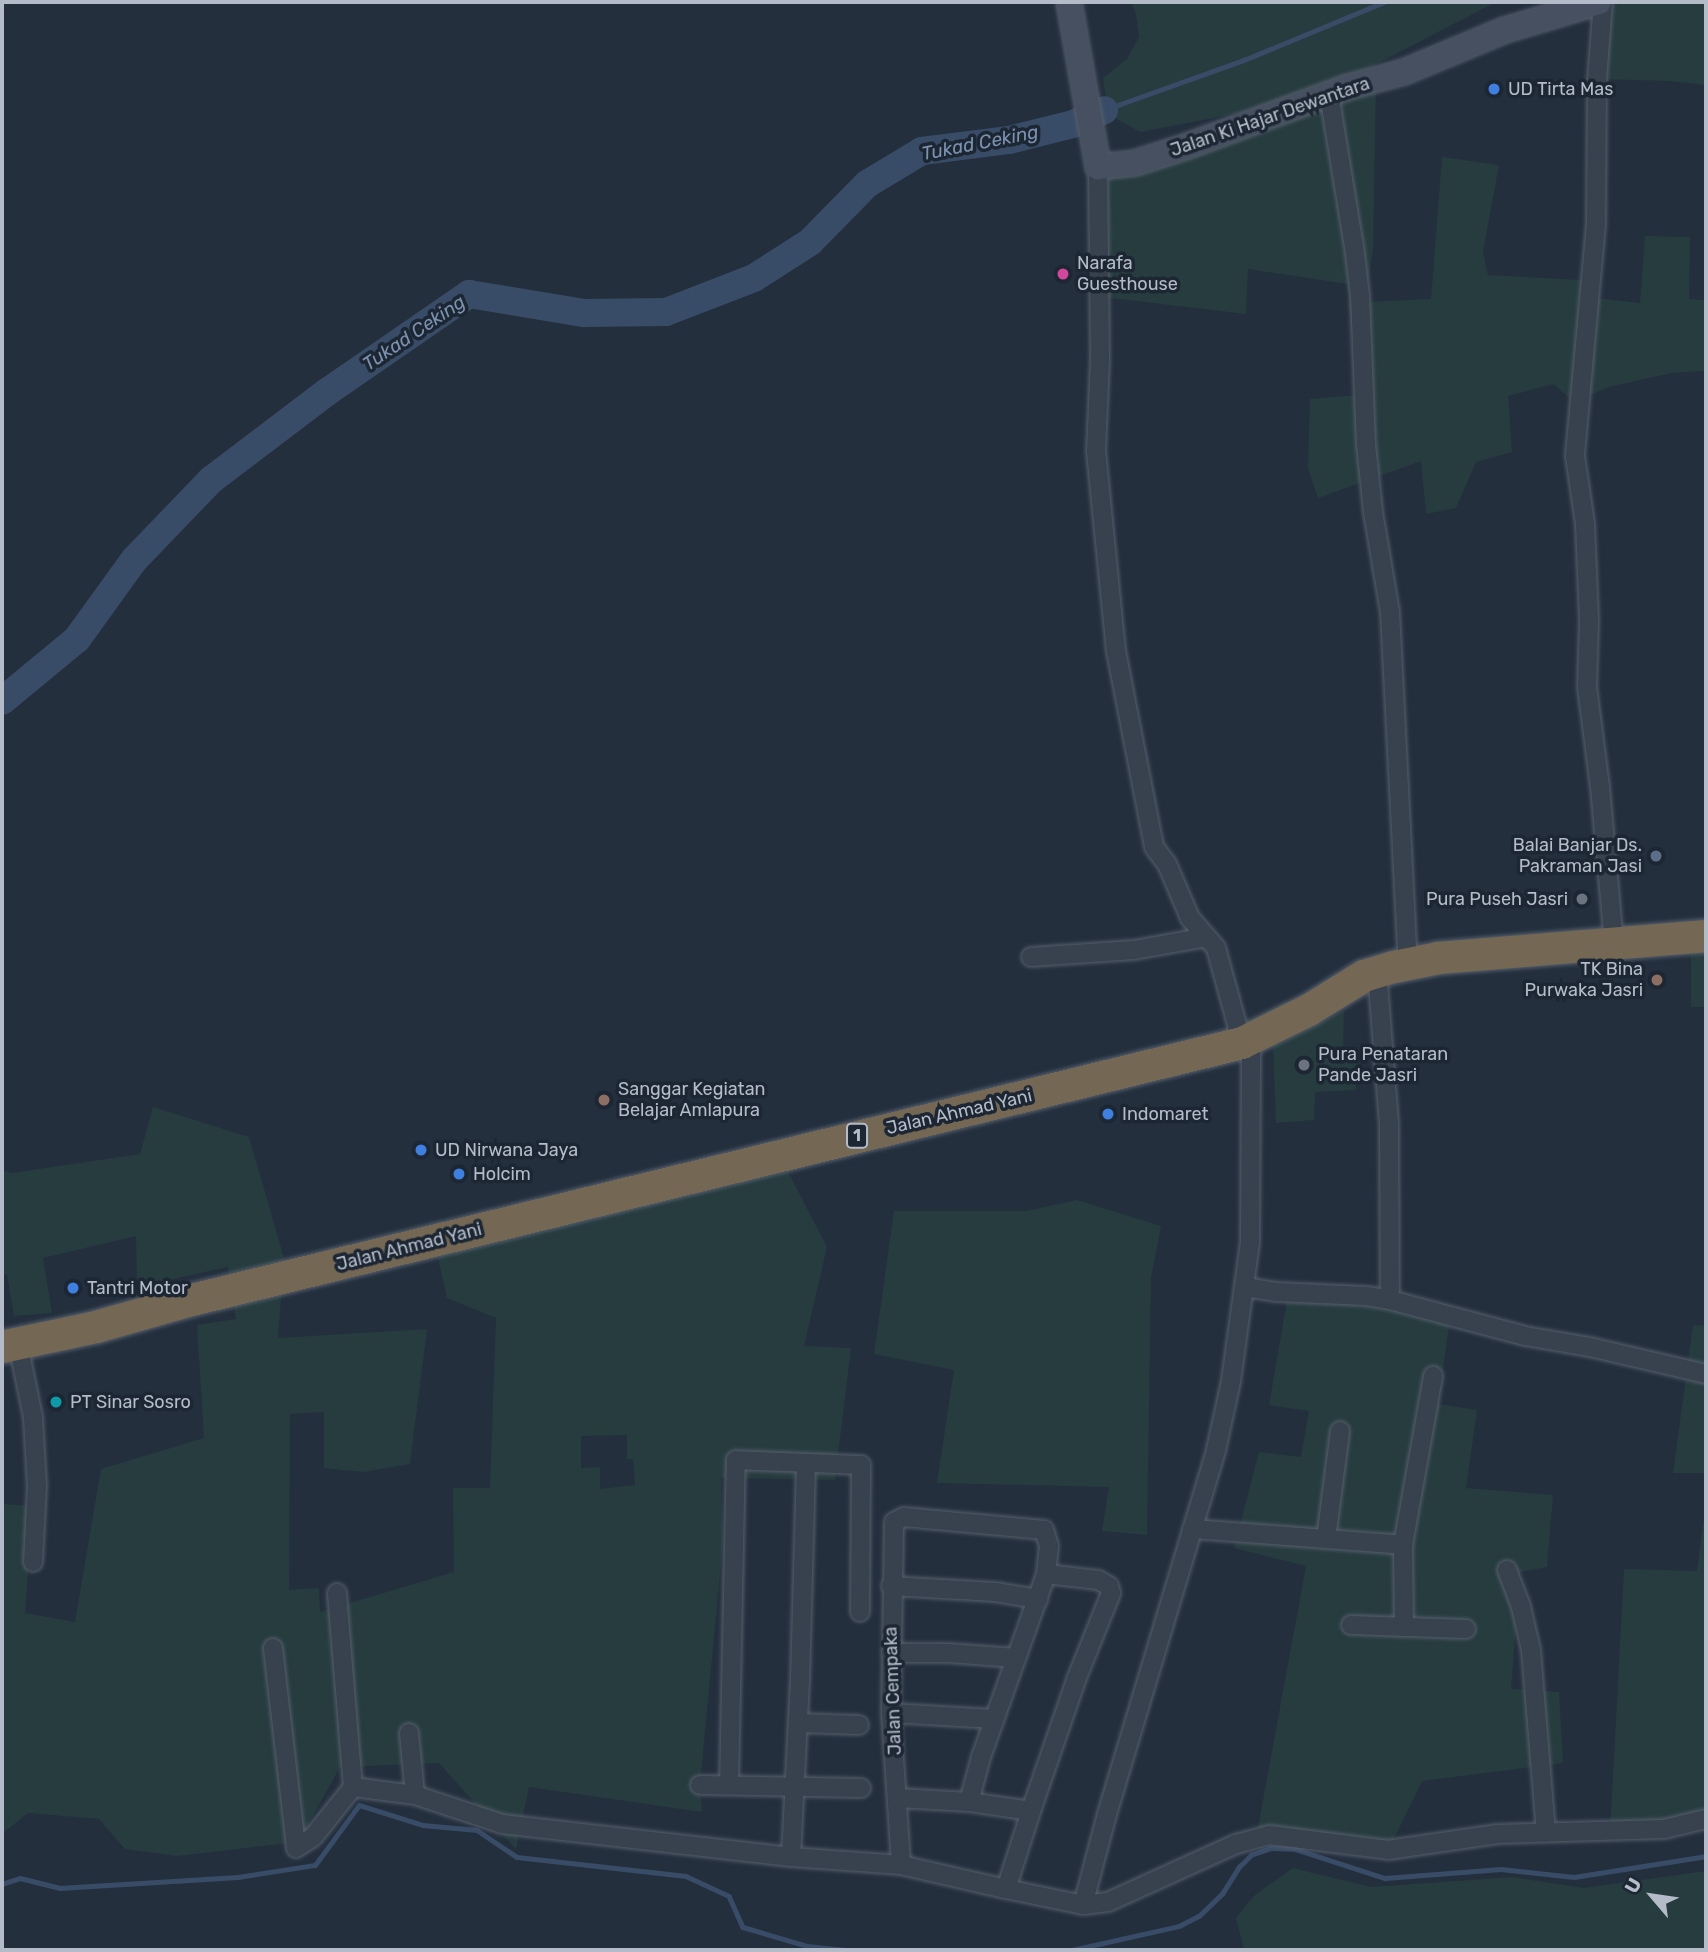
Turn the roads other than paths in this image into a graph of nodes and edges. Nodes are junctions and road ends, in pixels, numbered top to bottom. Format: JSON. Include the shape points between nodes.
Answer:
{"nodes":[{"id":1,"x":1069,"y":2,"type":"edge"},
{"id":2,"x":1601,"y":2,"type":"edge"},
{"id":3,"x":1329,"y":94,"type":"junction"},
{"id":4,"x":1098,"y":167,"type":"junction"},
{"id":5,"x":1706,"y":936,"type":"edge"},
{"id":6,"x":1206,"y":937,"type":"junction"},
{"id":7,"x":1614,"y":945,"type":"junction"},
{"id":8,"x":1031,"y":957,"type":"dead end"},
{"id":9,"x":1408,"y":964,"type":"junction"},
{"id":10,"x":1377,"y":971,"type":"junction"},
{"id":11,"x":1246,"y":1040,"type":"junction"},
{"id":12,"x":1245,"y":1287,"type":"junction"},
{"id":13,"x":1390,"y":1300,"type":"junction"},
{"id":14,"x":10,"y":1345,"type":"edge"},
{"id":15,"x":1706,"y":1374,"type":"edge"},
{"id":16,"x":1433,"y":1376,"type":"dead end"},
{"id":17,"x":1340,"y":1431,"type":"dead end"},
{"id":18,"x":806,"y":1463,"type":"junction"},
{"id":19,"x":1192,"y":1529,"type":"junction"},
{"id":20,"x":1326,"y":1539,"type":"junction"},
{"id":21,"x":1403,"y":1545,"type":"junction"},
{"id":22,"x":33,"y":1562,"type":"dead end"},
{"id":23,"x":1507,"y":1570,"type":"dead end"},
{"id":24,"x":1046,"y":1574,"type":"junction"},
{"id":25,"x":891,"y":1586,"type":"junction"},
{"id":26,"x":337,"y":1593,"type":"dead end"},
{"id":27,"x":1038,"y":1599,"type":"junction"},
{"id":28,"x":860,"y":1612,"type":"dead end"},
{"id":29,"x":1351,"y":1625,"type":"dead end"},
{"id":30,"x":1404,"y":1627,"type":"junction"},
{"id":31,"x":1466,"y":1629,"type":"dead end"},
{"id":32,"x":273,"y":1648,"type":"dead end"},
{"id":33,"x":891,"y":1653,"type":"junction"},
{"id":34,"x":1016,"y":1658,"type":"junction"},
{"id":35,"x":891,"y":1713,"type":"junction"},
{"id":36,"x":994,"y":1719,"type":"junction"},
{"id":37,"x":798,"y":1724,"type":"junction"},
{"id":38,"x":859,"y":1725,"type":"dead end"},
{"id":39,"x":409,"y":1733,"type":"dead end"},
{"id":40,"x":700,"y":1784,"type":"dead end"},
{"id":41,"x":729,"y":1785,"type":"junction"},
{"id":42,"x":353,"y":1787,"type":"junction"},
{"id":43,"x":795,"y":1787,"type":"junction"},
{"id":44,"x":861,"y":1788,"type":"dead end"},
{"id":45,"x":415,"y":1795,"type":"junction"},
{"id":46,"x":898,"y":1798,"type":"junction"},
{"id":47,"x":969,"y":1802,"type":"junction"},
{"id":48,"x":1031,"y":1811,"type":"junction"},
{"id":49,"x":1706,"y":1819,"type":"edge"},
{"id":50,"x":1546,"y":1832,"type":"junction"},
{"id":51,"x":790,"y":1857,"type":"junction"},
{"id":52,"x":901,"y":1865,"type":"junction"},
{"id":53,"x":1006,"y":1889,"type":"junction"},
{"id":54,"x":1083,"y":1905,"type":"junction"}],
"edges":[{"from":1,"to":4,"type":"street"},
{"from":2,"to":3,"type":"street","name":"Jalan Ki Hajar Dewantara","via":[[1505,30],[1404,72]]},
{"from":2,"to":7,"type":"street","via":[[1596,223],[1575,456],[1585,524],[1587,687]]},
{"from":3,"to":4,"type":"street","name":"Jalan Ki Hajar Dewantara","via":[[1135,163]]},
{"from":3,"to":9,"type":"street","via":[[1360,295],[1375,521],[1392,638]]},
{"from":4,"to":6,"type":"street","via":[[1096,451],[1116,651],[1154,847],[1167,864],[1190,918]]},
{"from":5,"to":7,"type":"highway","name":"Jalan Ahmad Yani","number":"1"},
{"from":6,"to":8,"type":"street","via":[[1134,950]]},
{"from":6,"to":11,"type":"street","via":[[1216,948]]},
{"from":7,"to":9,"type":"highway","name":"Jalan Ahmad Yani","number":"1"},
{"from":9,"to":10,"type":"highway","name":"Jalan Ahmad Yani","number":"1"},
{"from":10,"to":11,"type":"highway","name":"Jalan Ahmad Yani","number":"1"},
{"from":10,"to":13,"type":"street","via":[[1389,1124]]},
{"from":11,"to":12,"type":"street","via":[[1250,1242]]},
{"from":11,"to":14,"type":"highway","name":"Jalan Ahmad Yani","number":"1"},
{"from":12,"to":13,"type":"street"},
{"from":12,"to":19,"type":"street","via":[[1216,1450]]},
{"from":13,"to":15,"type":"street","via":[[1525,1336]]},
{"from":14,"to":22,"type":"street","via":[[33,1417],[37,1486]]},
{"from":16,"to":21,"type":"street"},
{"from":17,"to":20,"type":"street"},
{"from":18,"to":28,"type":"street","via":[[861,1465]]},
{"from":18,"to":37,"type":"street"},
{"from":18,"to":41,"type":"street","via":[[736,1460]]},
{"from":19,"to":20,"type":"street"},
{"from":19,"to":54,"type":"street"},
{"from":20,"to":21,"type":"street"},
{"from":21,"to":30,"type":"street"},
{"from":23,"to":50,"type":"street","via":[[1531,1650]]},
{"from":24,"to":25,"type":"street","name":"Jalan Cempaka","via":[[1048,1536],[1038,1528],[904,1517],[892,1527]]},
{"from":24,"to":27,"type":"street"},
{"from":24,"to":48,"type":"street","via":[[1098,1580],[1110,1586],[1111,1593]]},
{"from":25,"to":27,"type":"street"},
{"from":25,"to":33,"type":"street","name":"Jalan Cempaka"},
{"from":26,"to":42,"type":"street"},
{"from":27,"to":34,"type":"street"},
{"from":29,"to":30,"type":"street"},
{"from":30,"to":31,"type":"street"},
{"from":32,"to":42,"type":"street","via":[[296,1848],[313,1837]]},
{"from":33,"to":34,"type":"street"},
{"from":33,"to":35,"type":"street","name":"Jalan Cempaka"},
{"from":34,"to":36,"type":"street"},
{"from":35,"to":36,"type":"street"},
{"from":35,"to":46,"type":"street","name":"Jalan Cempaka"},
{"from":36,"to":47,"type":"street"},
{"from":37,"to":38,"type":"street"},
{"from":37,"to":43,"type":"street"},
{"from":39,"to":45,"type":"street"},
{"from":40,"to":41,"type":"street"},
{"from":41,"to":43,"type":"street"},
{"from":42,"to":45,"type":"street"},
{"from":43,"to":44,"type":"street"},
{"from":43,"to":51,"type":"street"},
{"from":45,"to":51,"type":"street","via":[[502,1825]]},
{"from":46,"to":47,"type":"street"},
{"from":46,"to":52,"type":"street","name":"Jalan Cempaka"},
{"from":47,"to":48,"type":"street"},
{"from":48,"to":53,"type":"street"},
{"from":49,"to":50,"type":"street","via":[[1664,1829]]},
{"from":50,"to":54,"type":"street","via":[[1388,1850],[1270,1835],[1217,1852],[1108,1902]]},
{"from":51,"to":52,"type":"street"},
{"from":52,"to":53,"type":"street"},
{"from":53,"to":54,"type":"street"}]}
